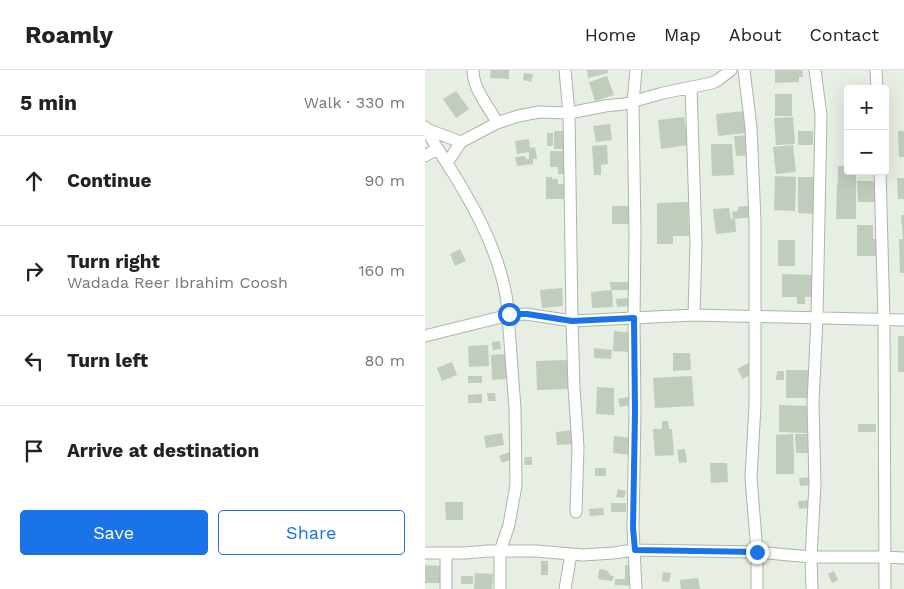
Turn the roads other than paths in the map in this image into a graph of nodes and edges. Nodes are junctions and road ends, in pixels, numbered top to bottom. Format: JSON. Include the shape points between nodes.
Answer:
{"nodes":[{"id":1,"x":473,"y":70,"type":"edge"},
{"id":2,"x":565,"y":70,"type":"edge"},
{"id":3,"x":636,"y":70,"type":"edge"},
{"id":4,"x":731,"y":70,"type":"edge"},
{"id":5,"x":744,"y":70,"type":"edge"},
{"id":6,"x":815,"y":70,"type":"edge"},
{"id":7,"x":876,"y":70,"type":"edge"},
{"id":8,"x":877,"y":85,"type":"edge"},
{"id":9,"x":691,"y":88,"type":"junction"},
{"id":10,"x":633,"y":102,"type":"junction"},
{"id":11,"x":569,"y":113,"type":"junction"},
{"id":12,"x":497,"y":123,"type":"junction"},
{"id":13,"x":425,"y":128,"type":"edge"},
{"id":14,"x":461,"y":142,"type":"junction"},
{"id":15,"x":437,"y":149,"type":"junction"},
{"id":16,"x":425,"y":156,"type":"edge"},
{"id":17,"x":447,"y":163,"type":"junction"},
{"id":18,"x":880,"y":175,"type":"edge"},
{"id":19,"x":509,"y":314,"type":"junction"},
{"id":20,"x":694,"y":315,"type":"junction"},
{"id":21,"x":756,"y":316,"type":"junction"},
{"id":22,"x":634,"y":318,"type":"junction"},
{"id":23,"x":817,"y":318,"type":"junction"},
{"id":24,"x":885,"y":320,"type":"junction"},
{"id":25,"x":904,"y":320,"type":"edge"},
{"id":26,"x":572,"y":321,"type":"junction"},
{"id":27,"x":425,"y":336,"type":"edge"},
{"id":28,"x":576,"y":512,"type":"dead end"},
{"id":29,"x":635,"y":550,"type":"junction"},
{"id":30,"x":500,"y":551,"type":"junction"},
{"id":31,"x":757,"y":552,"type":"junction"},
{"id":32,"x":425,"y":553,"type":"edge"},
{"id":33,"x":446,"y":553,"type":"junction"},
{"id":34,"x":571,"y":554,"type":"junction"},
{"id":35,"x":885,"y":556,"type":"junction"},
{"id":36,"x":811,"y":557,"type":"junction"},
{"id":37,"x":904,"y":558,"type":"edge"},
{"id":38,"x":446,"y":589,"type":"edge"},
{"id":39,"x":499,"y":589,"type":"edge"},
{"id":40,"x":565,"y":589,"type":"edge"},
{"id":41,"x":636,"y":589,"type":"edge"},
{"id":42,"x":757,"y":589,"type":"edge"},
{"id":43,"x":812,"y":589,"type":"edge"},
{"id":44,"x":885,"y":589,"type":"edge"}],
"edges":[{"from":1,"to":12,"type":"street","via":[[476,87]]},
{"from":2,"to":11,"type":"street"},
{"from":3,"to":10,"type":"street"},
{"from":4,"to":9,"type":"street","via":[[718,80]]},
{"from":5,"to":21,"type":"street","via":[[751,127]]},
{"from":6,"to":23,"type":"street","via":[[821,115]]},
{"from":7,"to":8,"type":"street"},
{"from":9,"to":10,"type":"street"},
{"from":9,"to":20,"type":"street","via":[[696,243]]},
{"from":10,"to":11,"type":"street"},
{"from":10,"to":22,"type":"street"},
{"from":11,"to":12,"type":"street","via":[[539,112]]},
{"from":11,"to":26,"type":"street"},
{"from":12,"to":14,"type":"street"},
{"from":13,"to":14,"type":"street"},
{"from":13,"to":15,"type":"street"},
{"from":14,"to":17,"type":"street"},
{"from":15,"to":16,"type":"street"},
{"from":15,"to":17,"type":"street"},
{"from":17,"to":19,"type":"street","via":[[489,239],[505,284]]},
{"from":18,"to":24,"type":"street"},
{"from":19,"to":26,"type":"street"},
{"from":19,"to":27,"type":"street"},
{"from":19,"to":30,"type":"street","via":[[516,485],[509,525]]},
{"from":20,"to":21,"type":"street"},
{"from":20,"to":22,"type":"street"},
{"from":21,"to":23,"type":"street"},
{"from":21,"to":31,"type":"street","via":[[751,478]]},
{"from":22,"to":26,"type":"street"},
{"from":22,"to":29,"type":"street"},
{"from":23,"to":24,"type":"street"},
{"from":23,"to":36,"type":"street"},
{"from":24,"to":25,"type":"street"},
{"from":24,"to":35,"type":"street"},
{"from":26,"to":28,"type":"street","via":[[578,447]]},
{"from":29,"to":31,"type":"street"},
{"from":29,"to":34,"type":"street"},
{"from":29,"to":41,"type":"street"},
{"from":30,"to":33,"type":"street"},
{"from":30,"to":34,"type":"street"},
{"from":30,"to":39,"type":"street"},
{"from":31,"to":36,"type":"street"},
{"from":31,"to":42,"type":"street"},
{"from":32,"to":33,"type":"street"},
{"from":33,"to":38,"type":"street"},
{"from":34,"to":40,"type":"street"},
{"from":35,"to":36,"type":"street"},
{"from":35,"to":37,"type":"street"},
{"from":35,"to":44,"type":"street"},
{"from":36,"to":43,"type":"street"}]}
